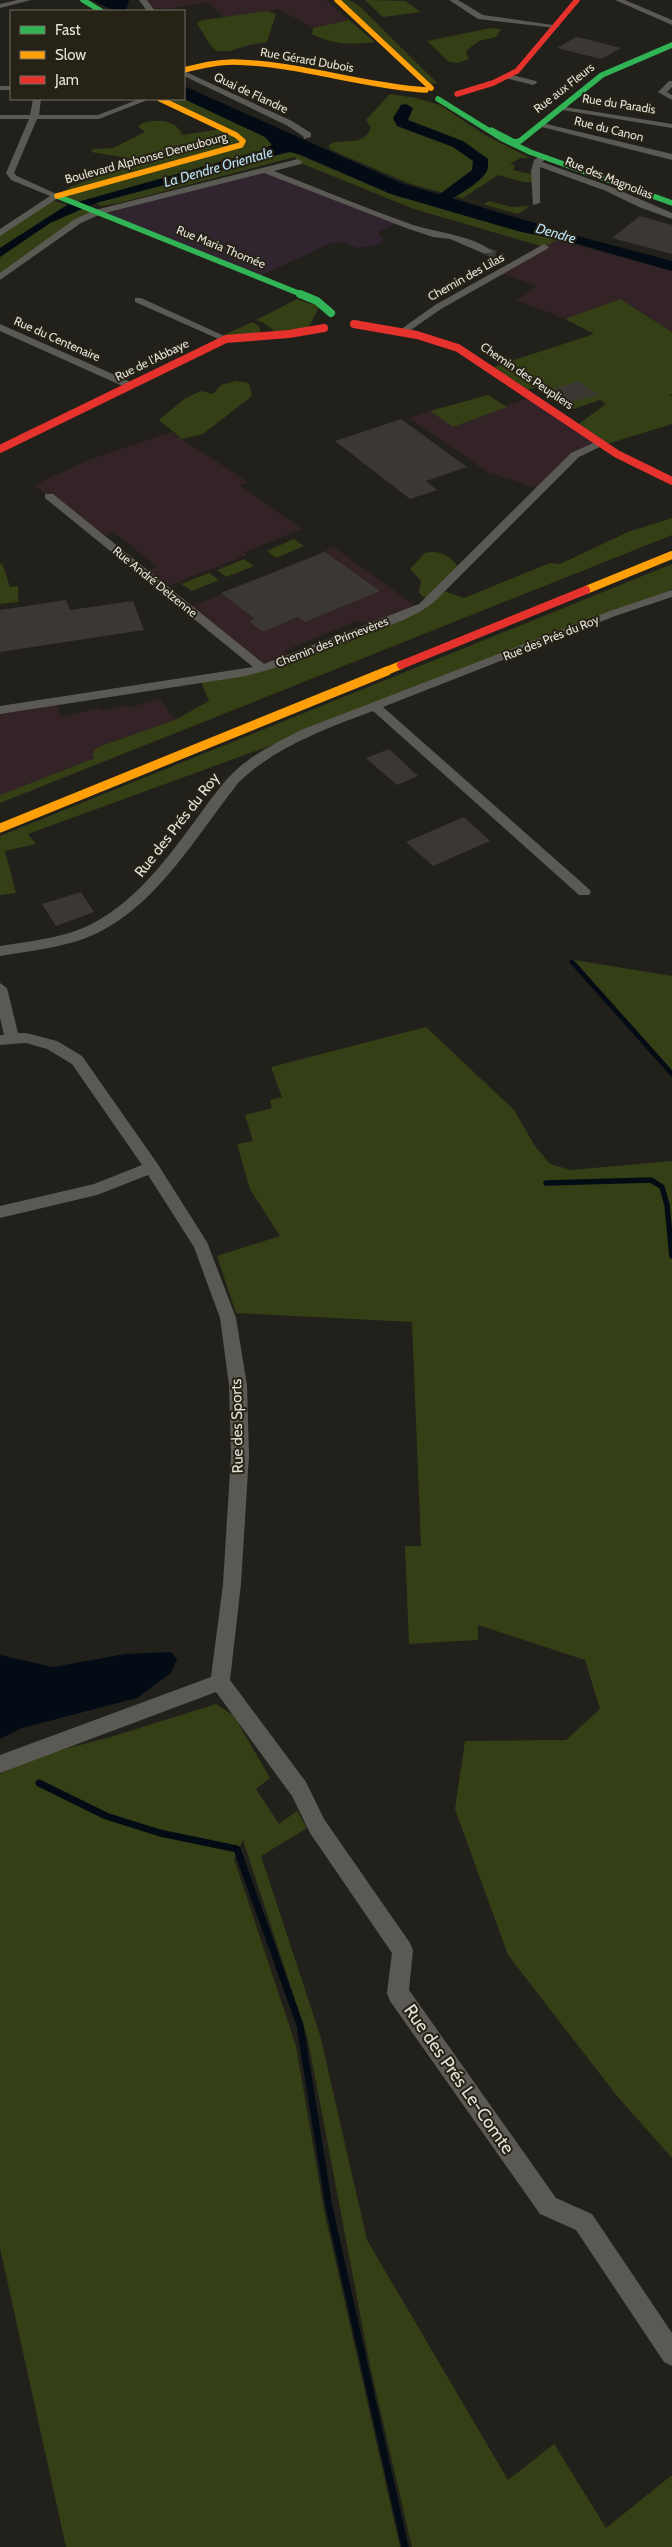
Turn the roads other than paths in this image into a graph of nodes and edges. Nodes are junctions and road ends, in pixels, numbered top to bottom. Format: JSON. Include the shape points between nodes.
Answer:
{"nodes":[{"id":1,"x":27,"y":0,"type":"edge"},
{"id":2,"x":83,"y":0,"type":"edge"},
{"id":3,"x":143,"y":0,"type":"edge"},
{"id":4,"x":337,"y":0,"type":"edge"},
{"id":5,"x":452,"y":0,"type":"edge"},
{"id":6,"x":577,"y":0,"type":"edge"},
{"id":7,"x":619,"y":0,"type":"edge"},
{"id":8,"x":0,"y":6,"type":"edge"},
{"id":9,"x":99,"y":10,"type":"edge"},
{"id":10,"x":150,"y":10,"type":"edge"},
{"id":11,"x":377,"y":21,"type":"dead end"},
{"id":12,"x":672,"y":23,"type":"edge"},
{"id":13,"x":556,"y":26,"type":"junction"},
{"id":14,"x":672,"y":46,"type":"edge"},
{"id":15,"x":185,"y":71,"type":"edge"},
{"id":16,"x":185,"y":71,"type":"edge"},
{"id":17,"x":508,"y":76,"type":"junction"},
{"id":18,"x":533,"y":83,"type":"dead end"},
{"id":19,"x":672,"y":83,"type":"edge"},
{"id":20,"x":442,"y":90,"type":"junction"},
{"id":21,"x":672,"y":98,"type":"edge"},
{"id":22,"x":37,"y":100,"type":"edge"},
{"id":23,"x":143,"y":100,"type":"edge"},
{"id":24,"x":162,"y":100,"type":"edge"},
{"id":25,"x":562,"y":108,"type":"junction"},
{"id":26,"x":0,"y":117,"type":"edge"},
{"id":27,"x":34,"y":118,"type":"junction"},
{"id":28,"x":541,"y":124,"type":"junction"},
{"id":29,"x":672,"y":126,"type":"edge"},
{"id":30,"x":484,"y":127,"type":"junction"},
{"id":31,"x":530,"y":133,"type":"junction"},
{"id":32,"x":508,"y":135,"type":"junction"},
{"id":33,"x":307,"y":136,"type":"dead end"},
{"id":34,"x":520,"y":141,"type":"junction"},
{"id":35,"x":672,"y":157,"type":"edge"},
{"id":36,"x":541,"y":160,"type":"junction"},
{"id":37,"x":298,"y":162,"type":"dead end"},
{"id":38,"x":0,"y":167,"type":"edge"},
{"id":39,"x":13,"y":167,"type":"junction"},
{"id":40,"x":264,"y":170,"type":"junction"},
{"id":41,"x":60,"y":197,"type":"junction"},
{"id":42,"x":672,"y":199,"type":"edge"},
{"id":43,"x":536,"y":203,"type":"dead end"},
{"id":44,"x":672,"y":203,"type":"edge"},
{"id":45,"x":96,"y":211,"type":"junction"},
{"id":46,"x":672,"y":216,"type":"edge"},
{"id":47,"x":0,"y":233,"type":"edge"},
{"id":48,"x":544,"y":247,"type":"dead end"},
{"id":49,"x":488,"y":252,"type":"tunnel mouth"},
{"id":50,"x":502,"y":257,"type":"tunnel mouth"},
{"id":51,"x":517,"y":262,"type":"junction"},
{"id":52,"x":0,"y":277,"type":"edge"},
{"id":53,"x":138,"y":300,"type":"dead end"},
{"id":54,"x":331,"y":313,"type":"junction"},
{"id":55,"x":349,"y":318,"type":"junction"},
{"id":56,"x":0,"y":327,"type":"edge"},
{"id":57,"x":324,"y":328,"type":"junction"},
{"id":58,"x":402,"y":332,"type":"junction"},
{"id":59,"x":226,"y":339,"type":"junction"},
{"id":60,"x":132,"y":386,"type":"junction"},
{"id":61,"x":600,"y":443,"type":"junction"},
{"id":62,"x":0,"y":449,"type":"edge"},
{"id":63,"x":672,"y":481,"type":"edge"},
{"id":64,"x":49,"y":496,"type":"dead end"},
{"id":65,"x":672,"y":543,"type":"edge"},
{"id":66,"x":672,"y":556,"type":"edge"},
{"id":67,"x":579,"y":580,"type":"dead end"},
{"id":68,"x":672,"y":593,"type":"edge"},
{"id":69,"x":262,"y":668,"type":"junction"},
{"id":70,"x":375,"y":706,"type":"junction"},
{"id":71,"x":0,"y":710,"type":"edge"},
{"id":72,"x":0,"y":828,"type":"edge"},
{"id":73,"x":584,"y":892,"type":"dead end"},
{"id":74,"x":0,"y":950,"type":"edge"},
{"id":75,"x":0,"y":988,"type":"edge"},
{"id":76,"x":6,"y":1039,"type":"edge"},
{"id":77,"x":152,"y":1167,"type":"junction"},
{"id":78,"x":0,"y":1212,"type":"edge"},
{"id":79,"x":220,"y":1682,"type":"junction"},
{"id":80,"x":0,"y":1764,"type":"edge"},
{"id":81,"x":672,"y":2354,"type":"edge"}],
"edges":[{"from":1,"to":8,"type":"street"},
{"from":2,"to":9,"type":"main road"},
{"from":3,"to":10,"type":"street"},
{"from":4,"to":20,"type":"main road"},
{"from":5,"to":13,"type":"street","via":[[480,17]]},
{"from":6,"to":13,"type":"main road"},
{"from":7,"to":12,"type":"street"},
{"from":11,"to":20,"type":"main road"},
{"from":13,"to":17,"type":"main road","via":[[524,65]]},
{"from":14,"to":25,"type":"main road","name":"Rue aux Fleurs","via":[[602,75]]},
{"from":15,"to":20,"type":"main road","name":"Rue Gérard Dubois","via":[[241,66],[367,88]]},
{"from":16,"to":33,"type":"street","name":"Quai de Flandre","via":[[281,119]]},
{"from":17,"to":18,"type":"street"},
{"from":17,"to":20,"type":"main road","via":[[484,86]]},
{"from":19,"to":21,"type":"street","via":[[663,90],[664,95]]},
{"from":20,"to":30,"type":"main road","via":[[438,98]]},
{"from":20,"to":32,"type":"main road"},
{"from":22,"to":27,"type":"street"},
{"from":23,"to":27,"type":"street","via":[[100,117]]},
{"from":24,"to":41,"type":"main road","name":"Boulevard Alphonse Deneubourg","via":[[236,135],[242,141],[241,145]]},
{"from":25,"to":28,"type":"main road","name":"Rue aux Fleurs"},
{"from":25,"to":29,"type":"street","name":"Rue du Paradis"},
{"from":26,"to":27,"type":"street"},
{"from":27,"to":39,"type":"street"},
{"from":28,"to":31,"type":"main road","name":"Rue aux Fleurs"},
{"from":28,"to":35,"type":"street","name":"Rue du Canon"},
{"from":30,"to":34,"type":"main road","via":[[514,142]]},
{"from":30,"to":36,"type":"main road"},
{"from":31,"to":32,"type":"main road","name":"Rue aux Fleurs"},
{"from":31,"to":34,"type":"main road","name":"Rue aux Fleurs"},
{"from":32,"to":34,"type":"main road"},
{"from":34,"to":42,"type":"main road"},
{"from":36,"to":43,"type":"street","via":[[535,171]]},
{"from":36,"to":44,"type":"main road"},
{"from":36,"to":46,"type":"street","name":"Rue des Magnolias"},
{"from":37,"to":40,"type":"street"},
{"from":38,"to":39,"type":"street"},
{"from":39,"to":41,"type":"street","via":[[10,180]]},
{"from":40,"to":45,"type":"street"},
{"from":40,"to":49,"type":"street","via":[[409,226]]},
{"from":41,"to":45,"type":"main road","name":"Rue Maria Thomée"},
{"from":41,"to":47,"type":"street"},
{"from":45,"to":52,"type":"street"},
{"from":45,"to":54,"type":"main road","name":"Rue Maria Thomée","via":[[317,301]]},
{"from":48,"to":51,"type":"street","name":"Chemin des Lilas"},
{"from":50,"to":51,"type":"street"},
{"from":51,"to":58,"type":"street","name":"Chemin des Lilas","via":[[438,306]]},
{"from":53,"to":59,"type":"street"},
{"from":54,"to":55,"type":"main road","name":"Chemin des Peupliers"},
{"from":54,"to":57,"type":"main road","via":[[317,321]]},
{"from":55,"to":57,"type":"main road","via":[[340,330]]},
{"from":55,"to":58,"type":"main road","name":"Chemin des Peupliers"},
{"from":56,"to":60,"type":"street","name":"Rue du Centenaire"},
{"from":57,"to":59,"type":"main road","name":"Rue de l'Abbaye","via":[[305,333]]},
{"from":58,"to":61,"type":"main road","name":"Chemin des Peupliers","via":[[442,341],[468,353]]},
{"from":59,"to":60,"type":"main road","name":"Rue de l'Abbaye"},
{"from":60,"to":62,"type":"main road","name":"Rue de l'Abbaye"},
{"from":61,"to":63,"type":"main road","name":"Chemin des Peupliers"},
{"from":61,"to":69,"type":"street","name":"Chemin des Primevères","via":[[575,455],[423,606]]},
{"from":64,"to":69,"type":"street","name":"Rue André Delzenne"},
{"from":65,"to":67,"type":"main road"},
{"from":66,"to":72,"type":"main road"},
{"from":68,"to":70,"type":"street","name":"Rue des Prés du Roy"},
{"from":69,"to":71,"type":"street","name":"Chemin des Primevères"},
{"from":70,"to":73,"type":"street"},
{"from":70,"to":74,"type":"street","name":"Rue des Prés du Roy","via":[[305,733],[249,765],[217,800],[151,885],[116,916],[99,927],[60,941]]},
{"from":75,"to":76,"type":"street"},
{"from":76,"to":77,"type":"street","name":"Rue des Sports","via":[[26,1038],[52,1045],[77,1060]]},
{"from":77,"to":78,"type":"street","via":[[97,1189]]},
{"from":77,"to":79,"type":"street","name":"Rue des Sports","via":[[201,1246],[228,1318],[238,1385],[240,1455],[232,1584]]},
{"from":79,"to":80,"type":"street"},
{"from":79,"to":81,"type":"street","name":"Rue des Prés Le-Comte","via":[[299,1789],[317,1826],[403,1950],[398,1993],[548,2206],[584,2222]]}]}
